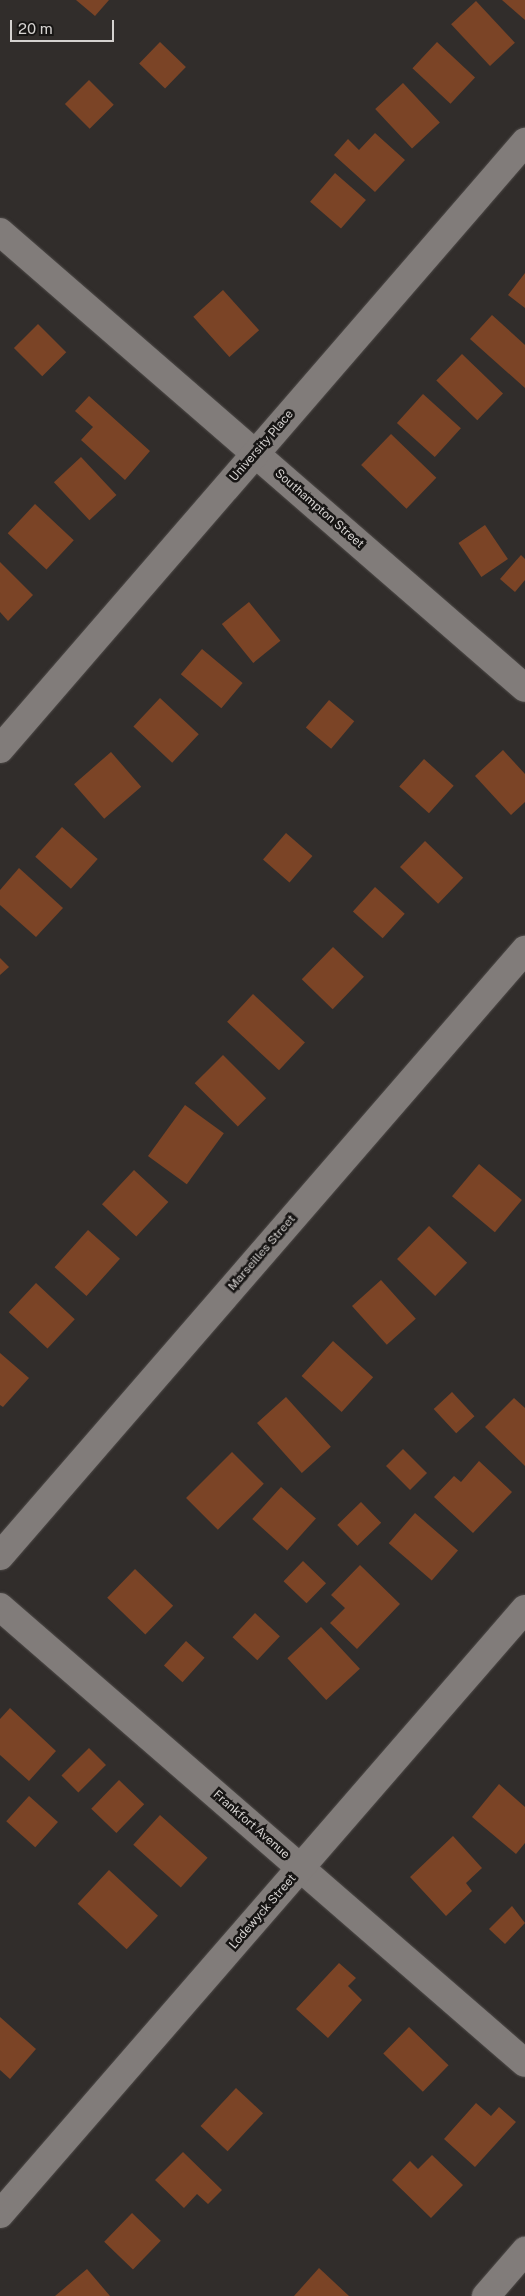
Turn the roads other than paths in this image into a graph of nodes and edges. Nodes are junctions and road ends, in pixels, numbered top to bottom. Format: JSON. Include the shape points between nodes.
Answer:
{"nodes":[{"id":1,"x":525,"y":142,"type":"edge"},
{"id":2,"x":0,"y":232,"type":"edge"},
{"id":3,"x":256,"y":453,"type":"junction"},
{"id":4,"x":525,"y":688,"type":"edge"},
{"id":5,"x":0,"y":749,"type":"edge"},
{"id":6,"x":525,"y":950,"type":"edge"},
{"id":7,"x":0,"y":1556,"type":"edge"},
{"id":8,"x":0,"y":1607,"type":"edge"},
{"id":9,"x":525,"y":1609,"type":"edge"},
{"id":10,"x":301,"y":1868,"type":"junction"},
{"id":11,"x":525,"y":2063,"type":"edge"},
{"id":12,"x":0,"y":2214,"type":"edge"},
{"id":13,"x":525,"y":2251,"type":"edge"},
{"id":14,"x":486,"y":2296,"type":"edge"}],
"edges":[{"from":1,"to":3,"type":"street","name":"University Place"},
{"from":2,"to":3,"type":"street","name":"Southampton Street"},
{"from":3,"to":4,"type":"street","name":"Southampton Street"},
{"from":3,"to":5,"type":"street","name":"University Place"},
{"from":6,"to":7,"type":"street","name":"Marseilles Street"},
{"from":8,"to":10,"type":"street","name":"Frankfort Avenue"},
{"from":9,"to":10,"type":"street","name":"Lodewyck Street"},
{"from":10,"to":11,"type":"street","name":"Frankfort Avenue"},
{"from":10,"to":12,"type":"street","name":"Lodewyck Street"},
{"from":13,"to":14,"type":"street"}]}
